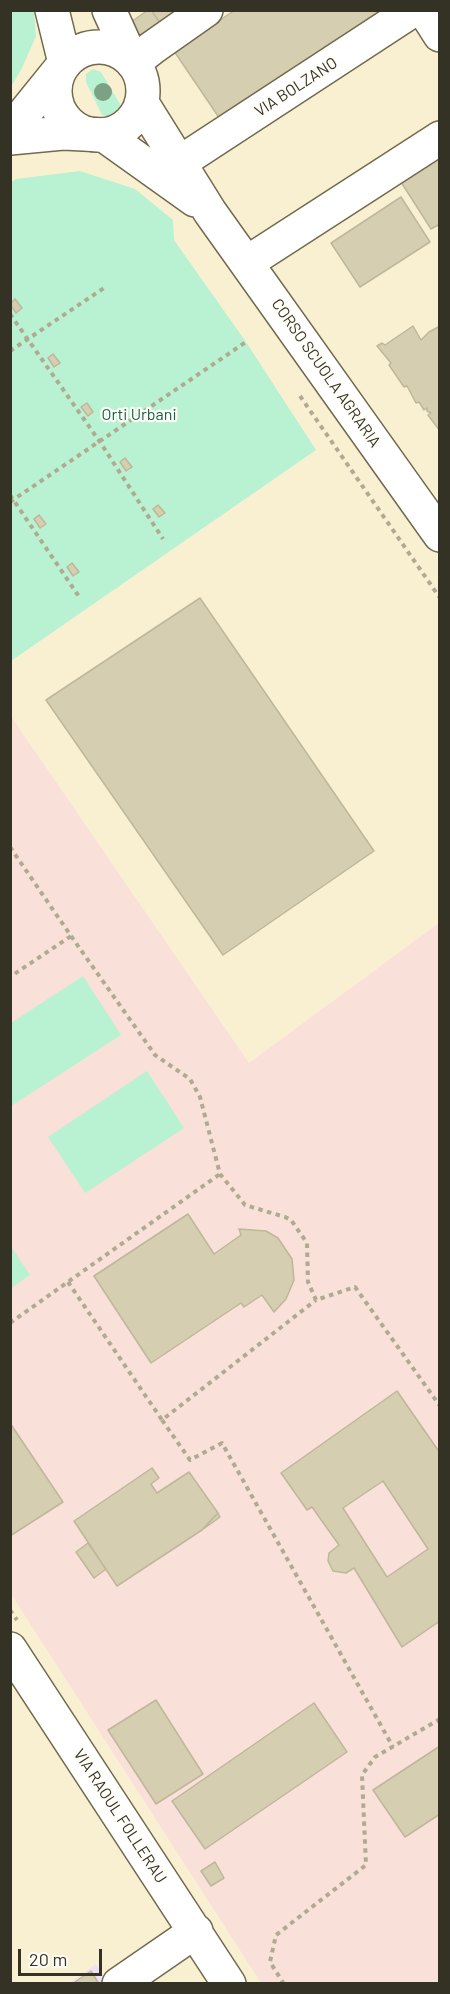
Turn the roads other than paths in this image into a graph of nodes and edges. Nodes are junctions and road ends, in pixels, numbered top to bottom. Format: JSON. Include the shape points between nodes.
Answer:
{"nodes":[{"id":1,"x":52,"y":10,"type":"edge"},
{"id":2,"x":109,"y":10,"type":"edge"},
{"id":3,"x":206,"y":10,"type":"edge"},
{"id":4,"x":413,"y":10,"type":"edge"},
{"id":5,"x":423,"y":10,"type":"edge"},
{"id":6,"x":440,"y":35,"type":"edge"},
{"id":7,"x":142,"y":56,"type":"junction"},
{"id":8,"x":65,"y":63,"type":"junction"},
{"id":9,"x":141,"y":103,"type":"junction"},
{"id":10,"x":10,"y":131,"type":"edge"},
{"id":11,"x":104,"y":135,"type":"junction"},
{"id":12,"x":10,"y":138,"type":"edge"},
{"id":13,"x":440,"y":138,"type":"edge"},
{"id":14,"x":179,"y":163,"type":"junction"},
{"id":15,"x":210,"y":212,"type":"junction"},
{"id":16,"x":248,"y":262,"type":"junction"},
{"id":17,"x":440,"y":535,"type":"edge"},
{"id":18,"x":10,"y":1649,"type":"edge"},
{"id":19,"x":196,"y":1931,"type":"junction"},
{"id":20,"x":119,"y":1983,"type":"edge"},
{"id":21,"x":229,"y":1983,"type":"edge"}],
"edges":[{"from":1,"to":8,"type":"street"},
{"from":2,"to":7,"type":"street"},
{"from":3,"to":7,"type":"street"},
{"from":4,"to":14,"type":"street","name":"VIA BOLZANO"},
{"from":5,"to":6,"type":"street"},
{"from":7,"to":8,"type":"street","via":[[99,47],[75,54]]},
{"from":7,"to":9,"type":"street"},
{"from":8,"to":10,"type":"street"},
{"from":8,"to":11,"type":"street","via":[[56,90],[65,118],[89,134]]},
{"from":9,"to":11,"type":"street","via":[[127,125]]},
{"from":9,"to":14,"type":"street","name":"CORSO SCUOLA AGRARIA"},
{"from":11,"to":12,"type":"street","via":[[63,133]]},
{"from":11,"to":15,"type":"street","name":"CORSO SCUOLA AGRARIA"},
{"from":13,"to":16,"type":"street"},
{"from":14,"to":15,"type":"street","name":"CORSO SCUOLA AGRARIA"},
{"from":15,"to":16,"type":"street","name":"CORSO SCUOLA AGRARIA"},
{"from":16,"to":17,"type":"street","name":"CORSO SCUOLA AGRARIA"},
{"from":18,"to":19,"type":"street","name":"VIA RAOUL FOLLERAU"},
{"from":19,"to":20,"type":"street"},
{"from":19,"to":21,"type":"street","name":"VIA RAOUL FOLLERAU"}]}
